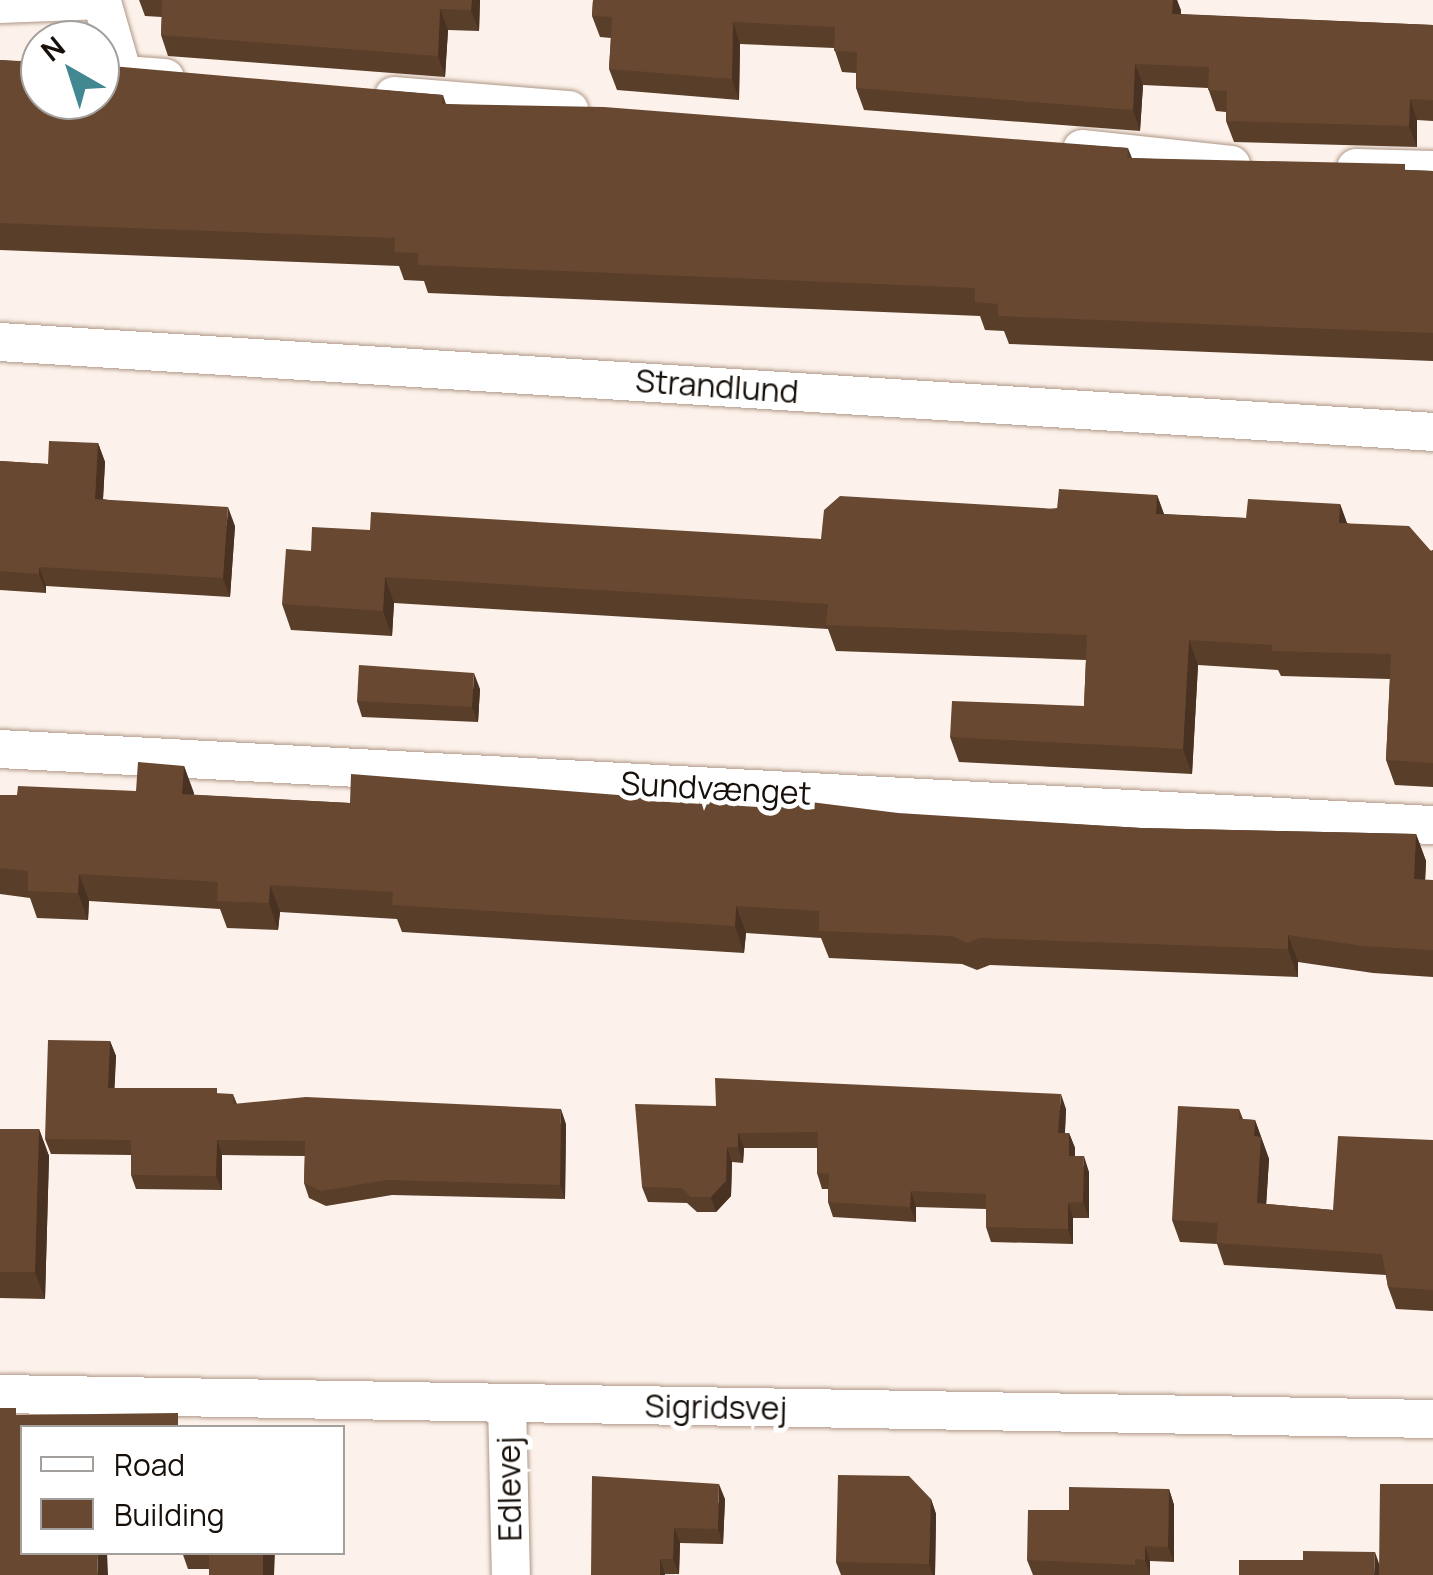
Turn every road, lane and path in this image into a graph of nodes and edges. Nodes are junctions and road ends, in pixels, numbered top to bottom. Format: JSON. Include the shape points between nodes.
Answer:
{"nodes":[{"id":1,"x":102,"y":1,"type":"edge"},
{"id":2,"x":0,"y":4,"type":"edge"},
{"id":3,"x":203,"y":81,"type":"edge"},
{"id":4,"x":361,"y":94,"type":"edge"},
{"id":5,"x":599,"y":112,"type":"edge"},
{"id":6,"x":1036,"y":146,"type":"edge"},
{"id":7,"x":1276,"y":166,"type":"edge"},
{"id":8,"x":1315,"y":167,"type":"edge"},
{"id":9,"x":1433,"y":170,"type":"edge"},
{"id":10,"x":0,"y":342,"type":"edge"},
{"id":11,"x":1433,"y":432,"type":"edge"},
{"id":12,"x":0,"y":749,"type":"edge"},
{"id":13,"x":1433,"y":825,"type":"edge"},
{"id":14,"x":0,"y":1394,"type":"edge"},
{"id":15,"x":507,"y":1404,"type":"junction"},
{"id":16,"x":1433,"y":1419,"type":"edge"},
{"id":17,"x":511,"y":1575,"type":"edge"}],
"edges":[{"from":1,"to":2,"type":"street"},
{"from":1,"to":3,"type":"street","via":[[123,75]]},
{"from":4,"to":5,"type":"street"},
{"from":6,"to":7,"type":"street"},
{"from":8,"to":9,"type":"street"},
{"from":10,"to":11,"type":"street","name":"Strandlund"},
{"from":12,"to":13,"type":"street","name":"Sundvænget"},
{"from":14,"to":15,"type":"street","name":"Sigridsvej"},
{"from":15,"to":16,"type":"street","name":"Sigridsvej"},
{"from":15,"to":17,"type":"street","name":"Edlevej"}]}
